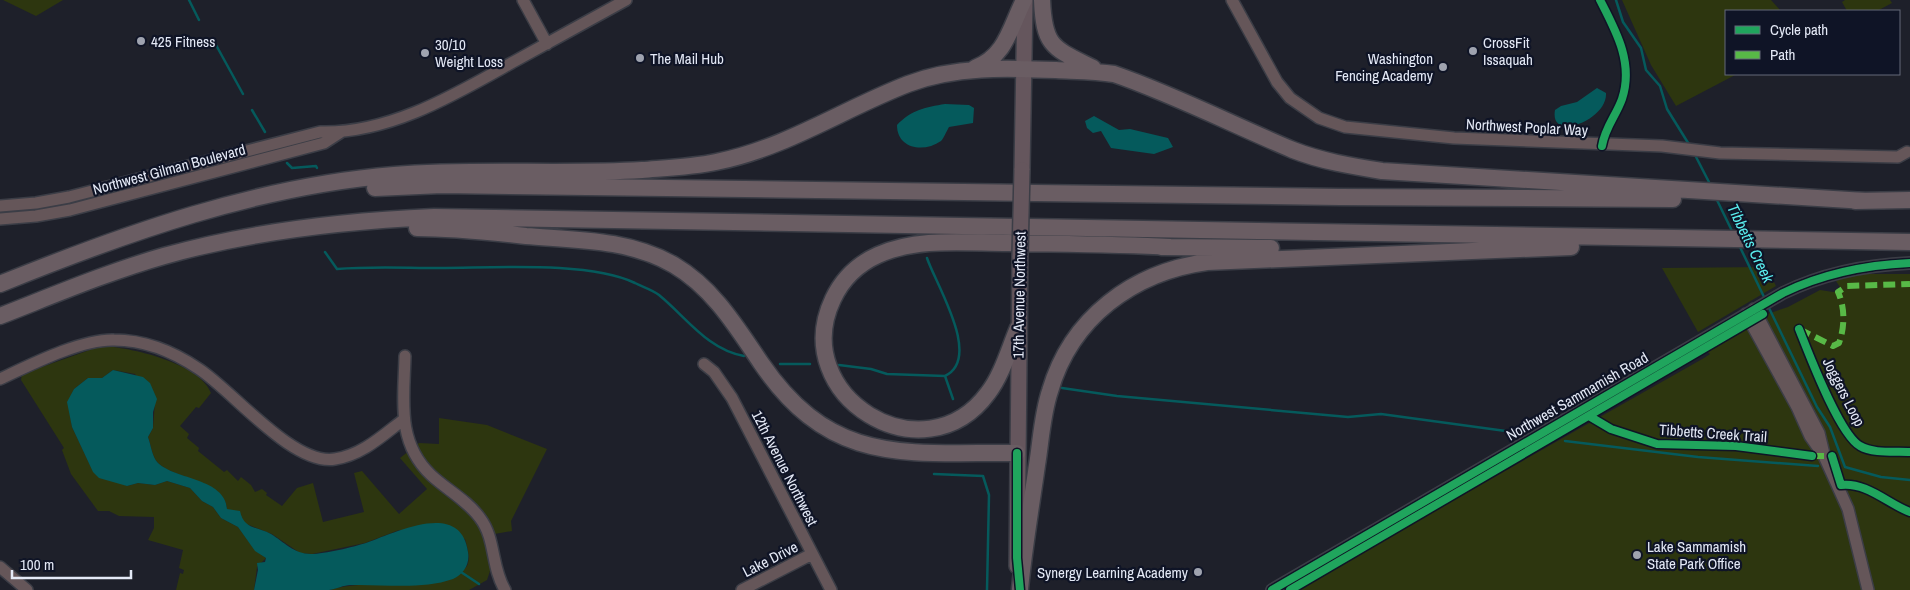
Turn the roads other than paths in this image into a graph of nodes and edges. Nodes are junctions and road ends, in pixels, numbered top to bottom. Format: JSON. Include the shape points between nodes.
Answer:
{"nodes":[{"id":1,"x":523,"y":0,"type":"edge"},
{"id":2,"x":626,"y":0,"type":"edge"},
{"id":3,"x":1024,"y":0,"type":"edge"},
{"id":4,"x":1042,"y":0,"type":"edge"},
{"id":5,"x":1232,"y":0,"type":"edge"},
{"id":6,"x":547,"y":44,"type":"junction"},
{"id":7,"x":1024,"y":69,"type":"junction"},
{"id":8,"x":970,"y":70,"type":"junction"},
{"id":9,"x":1100,"y":72,"type":"junction"},
{"id":10,"x":341,"y":132,"type":"junction"},
{"id":11,"x":1907,"y":152,"type":"dead end"},
{"id":12,"x":1718,"y":195,"type":"junction"},
{"id":13,"x":1910,"y":200,"type":"edge"},
{"id":14,"x":0,"y":206,"type":"edge"},
{"id":15,"x":188,"y":217,"type":"junction"},
{"id":16,"x":0,"y":219,"type":"edge"},
{"id":17,"x":322,"y":225,"type":"junction"},
{"id":18,"x":1730,"y":239,"type":"junction"},
{"id":19,"x":1910,"y":242,"type":"edge"},
{"id":20,"x":1478,"y":249,"type":"junction"},
{"id":21,"x":1910,"y":263,"type":"edge"},
{"id":22,"x":0,"y":284,"type":"edge"},
{"id":23,"x":1754,"y":310,"type":"junction"},
{"id":24,"x":0,"y":316,"type":"edge"},
{"id":25,"x":1018,"y":328,"type":"junction"},
{"id":26,"x":405,"y":356,"type":"dead end"},
{"id":27,"x":704,"y":364,"type":"dead end"},
{"id":28,"x":0,"y":379,"type":"edge"},
{"id":29,"x":403,"y":420,"type":"junction"},
{"id":30,"x":1017,"y":453,"type":"junction"},
{"id":31,"x":812,"y":554,"type":"junction"},
{"id":32,"x":0,"y":568,"type":"edge"},
{"id":33,"x":27,"y":590,"type":"edge"},
{"id":34,"x":505,"y":590,"type":"edge"},
{"id":35,"x":742,"y":590,"type":"edge"},
{"id":36,"x":831,"y":590,"type":"edge"},
{"id":37,"x":1020,"y":590,"type":"edge"},
{"id":38,"x":1272,"y":590,"type":"edge"},
{"id":39,"x":1868,"y":590,"type":"edge"}],
"edges":[{"from":1,"to":6,"type":"street"},
{"from":2,"to":6,"type":"street","name":"Northwest Gilman Boulevard"},
{"from":3,"to":7,"type":"main road","name":"17th Avenue Northwest"},
{"from":3,"to":8,"type":"highway","via":[[1000,53]]},
{"from":4,"to":9,"type":"highway","via":[[1042,24],[1050,41],[1066,54]]},
{"from":5,"to":11,"type":"street","name":"Northwest Poplar Way","via":[[1277,82],[1300,107],[1330,122],[1376,132],[1662,146],[1697,152],[1898,157]]},
{"from":6,"to":10,"type":"street","name":"Northwest Gilman Boulevard","via":[[420,110]]},
{"from":7,"to":8,"type":"highway"},
{"from":7,"to":9,"type":"highway"},
{"from":7,"to":25,"type":"main road","name":"17th Avenue Northwest","bridge":true},
{"from":8,"to":15,"type":"highway","via":[[948,72],[911,83],[800,135],[714,163],[625,171],[467,172],[324,182]]},
{"from":9,"to":12,"type":"highway","via":[[1136,82],[1293,150],[1348,166]]},
{"from":10,"to":14,"type":"street","name":"Northwest Gilman Boulevard","via":[[320,132],[50,201]]},
{"from":10,"to":16,"type":"street","name":"Northwest Gilman Boulevard","via":[[324,143],[88,205],[36,216]]},
{"from":12,"to":13,"type":"highway"},
{"from":12,"to":15,"type":"highway","via":[[1340,198],[442,185],[313,194]]},
{"from":15,"to":22,"type":"highway","via":[[77,253]]},
{"from":17,"to":18,"type":"highway","via":[[434,217]]},
{"from":17,"to":24,"type":"highway","via":[[240,238],[164,256]]},
{"from":17,"to":30,"type":"highway","via":[[520,235],[638,249],[674,265],[698,282],[734,322],[784,394],[798,408],[835,433],[856,443],[885,450]]},
{"from":18,"to":19,"type":"highway"},
{"from":18,"to":20,"type":"highway"},
{"from":20,"to":25,"type":"highway","via":[[914,244],[878,255],[845,279],[828,309],[826,354],[843,394],[867,415],[892,426],[920,430],[944,425],[966,414],[989,392]]},
{"from":20,"to":37,"type":"highway","via":[[1187,264],[1153,275],[1109,301],[1070,345],[1050,391]]},
{"from":21,"to":23,"type":"street","name":"Northwest Sammamish Road","via":[[1845,270],[1810,281]]},
{"from":23,"to":38,"type":"street","name":"Northwest Sammamish Road"},
{"from":23,"to":39,"type":"street","via":[[1818,433],[1824,456],[1851,518]]},
{"from":25,"to":30,"type":"main road","name":"17th Avenue Northwest"},
{"from":26,"to":29,"type":"street"},
{"from":27,"to":31,"type":"street","name":"12th Avenue Northwest","via":[[732,398]]},
{"from":28,"to":29,"type":"street","via":[[97,341],[130,340],[157,348],[199,369],[292,446],[318,459],[334,459],[358,452]]},
{"from":29,"to":34,"type":"street","via":[[409,443],[420,462],[470,506],[485,525],[496,572]]},
{"from":30,"to":37,"type":"main road","name":"17th Avenue Northwest"},
{"from":31,"to":35,"type":"street","name":"Lake Drive"},
{"from":31,"to":36,"type":"street","name":"12th Avenue Northwest"},
{"from":32,"to":33,"type":"street"}]}
